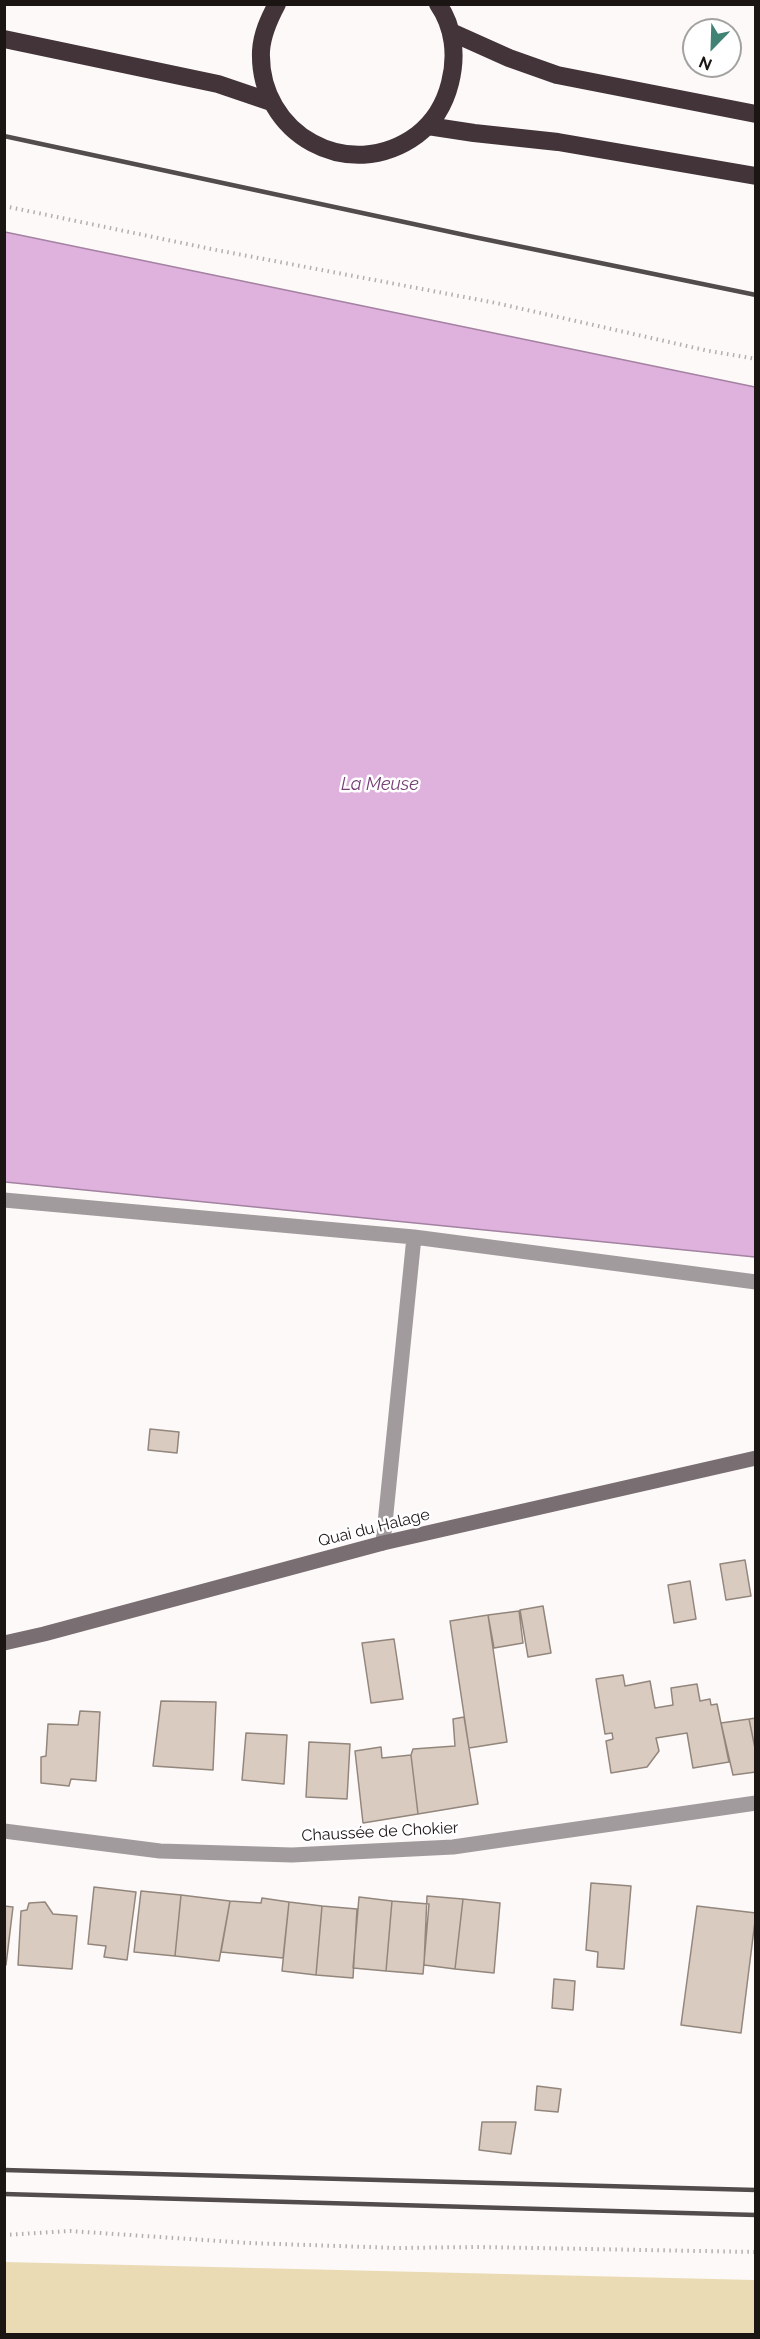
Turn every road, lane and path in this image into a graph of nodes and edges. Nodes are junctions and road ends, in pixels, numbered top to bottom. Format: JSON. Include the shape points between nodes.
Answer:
{"nodes":[{"id":1,"x":277,"y":4,"type":"edge"},
{"id":2,"x":438,"y":4,"type":"edge"},
{"id":3,"x":451,"y":32,"type":"junction"},
{"id":4,"x":4,"y":39,"type":"edge"},
{"id":5,"x":271,"y":102,"type":"junction"},
{"id":6,"x":756,"y":114,"type":"edge"},
{"id":7,"x":428,"y":126,"type":"junction"},
{"id":8,"x":756,"y":177,"type":"edge"},
{"id":9,"x":4,"y":206,"type":"edge"},
{"id":10,"x":756,"y":359,"type":"edge"},
{"id":11,"x":4,"y":1200,"type":"edge"},
{"id":12,"x":414,"y":1237,"type":"junction"},
{"id":13,"x":756,"y":1282,"type":"edge"},
{"id":14,"x":756,"y":1458,"type":"edge"},
{"id":15,"x":383,"y":1543,"type":"junction"},
{"id":16,"x":4,"y":1643,"type":"edge"},
{"id":17,"x":756,"y":1803,"type":"edge"},
{"id":18,"x":4,"y":1831,"type":"edge"},
{"id":19,"x":4,"y":2235,"type":"edge"},
{"id":20,"x":756,"y":2252,"type":"edge"}],
"edges":[{"from":1,"to":5,"type":"highway","via":[[267,23],[261,49],[262,76]]},
{"from":2,"to":3,"type":"highway"},
{"from":3,"to":6,"type":"highway","via":[[557,75]]},
{"from":3,"to":7,"type":"highway","via":[[454,65],[447,98]]},
{"from":4,"to":5,"type":"highway","via":[[218,84]]},
{"from":5,"to":7,"type":"highway","via":[[289,127],[314,145],[343,155],[374,154],[403,145]]},
{"from":7,"to":8,"type":"highway","via":[[558,142]]},
{"from":9,"to":10,"type":"path","via":[[496,303]]},
{"from":11,"to":12,"type":"street"},
{"from":12,"to":13,"type":"street"},
{"from":12,"to":15,"type":"street"},
{"from":14,"to":15,"type":"main road","name":"Quai du Halage"},
{"from":15,"to":16,"type":"main road","name":"Quai du Halage"},
{"from":17,"to":18,"type":"street","name":"Chaussée de Chokier","via":[[453,1847],[292,1855],[160,1851]]},
{"from":19,"to":20,"type":"path","via":[[70,2231],[374,2247]]}]}
